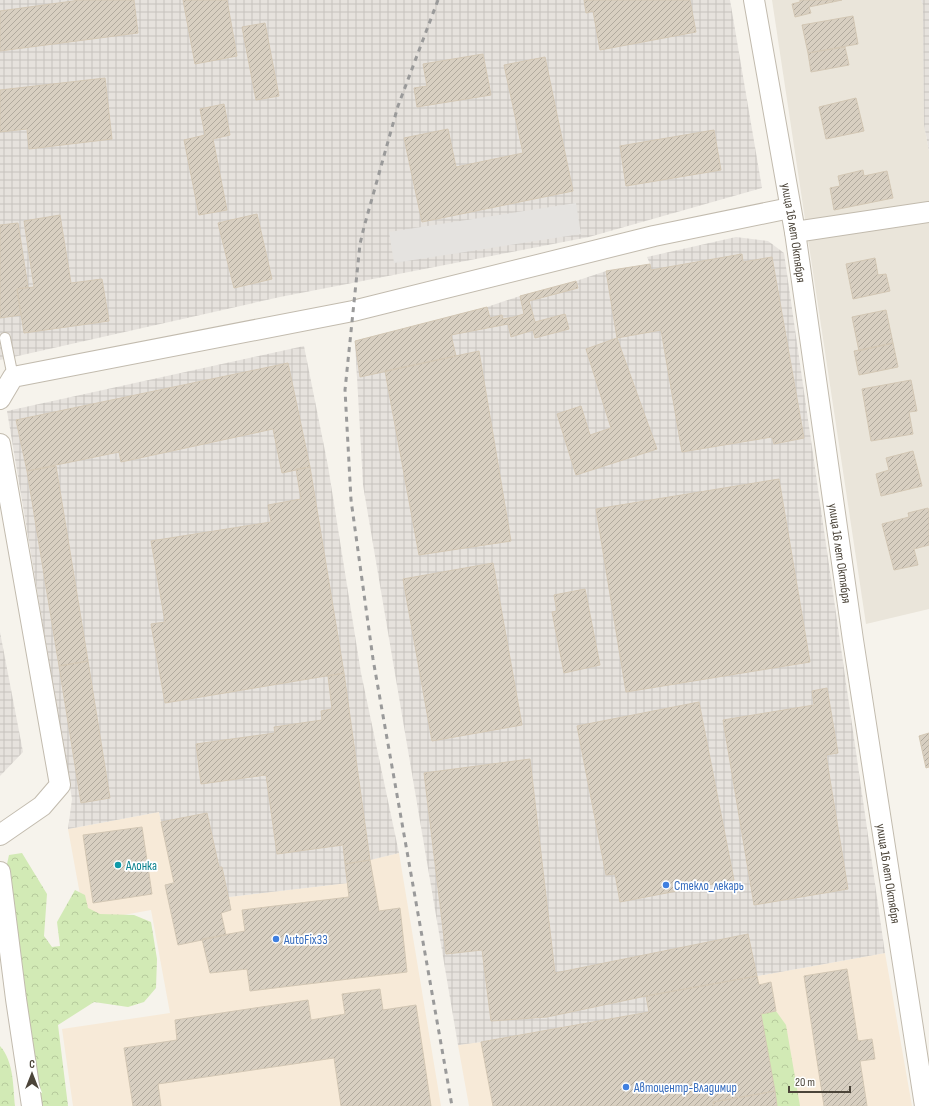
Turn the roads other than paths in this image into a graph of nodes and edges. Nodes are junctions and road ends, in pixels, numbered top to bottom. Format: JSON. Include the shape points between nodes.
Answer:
{"nodes":[{"id":1,"x":754,"y":0,"type":"edge"},
{"id":2,"x":790,"y":208,"type":"junction"},
{"id":3,"x":929,"y":212,"type":"edge"},
{"id":4,"x":795,"y":232,"type":"junction"},
{"id":5,"x":6,"y":338,"type":"dead end"},
{"id":6,"x":13,"y":377,"type":"junction"},
{"id":7,"x":0,"y":399,"type":"edge"},
{"id":8,"x":0,"y":444,"type":"edge"},
{"id":9,"x":0,"y":835,"type":"edge"},
{"id":10,"x":0,"y":872,"type":"edge"},
{"id":11,"x":8,"y":1000,"type":"edge"},
{"id":12,"x":32,"y":1106,"type":"edge"},
{"id":13,"x":925,"y":1106,"type":"edge"}],
"edges":[{"from":1,"to":2,"type":"street","name":"улица 16 лет Октября"},
{"from":2,"to":4,"type":"street","name":"улица 16 лет Октября"},
{"from":2,"to":6,"type":"street","via":[[654,236],[353,311]]},
{"from":3,"to":4,"type":"street"},
{"from":4,"to":13,"type":"street","name":"улица 16 лет Октября","via":[[852,632]]},
{"from":5,"to":6,"type":"lane"},
{"from":6,"to":7,"type":"street"},
{"from":8,"to":9,"type":"street","via":[[60,785],[42,806]]},
{"from":10,"to":11,"type":"street"},
{"from":11,"to":12,"type":"street"}]}
